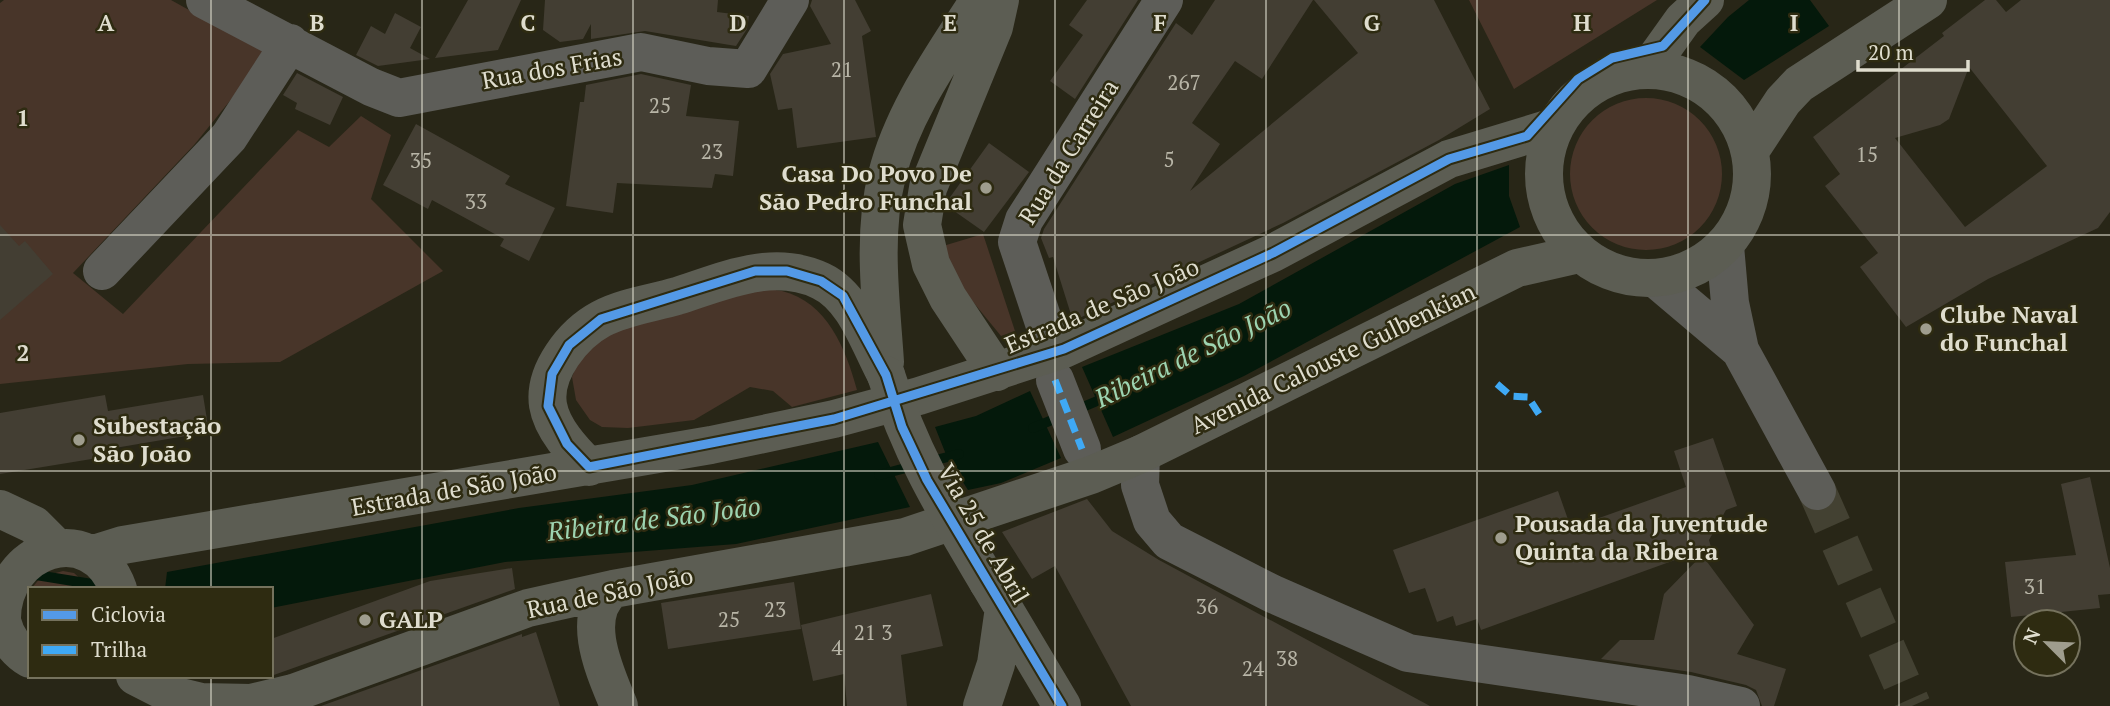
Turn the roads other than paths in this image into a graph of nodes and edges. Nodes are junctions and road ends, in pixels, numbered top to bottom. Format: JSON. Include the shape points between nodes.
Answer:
{"nodes":[{"id":1,"x":205,"y":0,"type":"edge"},
{"id":2,"x":790,"y":0,"type":"edge"},
{"id":3,"x":979,"y":0,"type":"edge"},
{"id":4,"x":1000,"y":0,"type":"edge"},
{"id":5,"x":1164,"y":0,"type":"edge"},
{"id":6,"x":1705,"y":0,"type":"edge"},
{"id":7,"x":1928,"y":0,"type":"edge"},
{"id":8,"x":289,"y":43,"type":"junction"},
{"id":9,"x":1665,"y":63,"type":"junction"},
{"id":10,"x":1542,"y":139,"type":"junction"},
{"id":11,"x":1750,"y":150,"type":"junction"},
{"id":12,"x":1569,"y":242,"type":"junction"},
{"id":13,"x":1725,"y":246,"type":"junction"},
{"id":14,"x":102,"y":271,"type":"dead end"},
{"id":15,"x":1656,"y":279,"type":"junction"},
{"id":16,"x":1740,"y":350,"type":"junction"},
{"id":17,"x":1054,"y":367,"type":"junction"},
{"id":18,"x":997,"y":372,"type":"junction"},
{"id":19,"x":886,"y":375,"type":"junction"},
{"id":20,"x":1141,"y":454,"type":"junction"},
{"id":21,"x":1087,"y":462,"type":"junction"},
{"id":22,"x":589,"y":467,"type":"junction"},
{"id":23,"x":1817,"y":491,"type":"tunnel mouth"},
{"id":24,"x":0,"y":509,"type":"edge"},
{"id":25,"x":23,"y":584,"type":"edge"},
{"id":26,"x":117,"y":587,"type":"edge"},
{"id":27,"x":613,"y":589,"type":"junction"},
{"id":28,"x":1004,"y":608,"type":"junction"},
{"id":29,"x":28,"y":660,"type":"edge"},
{"id":30,"x":28,"y":662,"type":"edge"},
{"id":31,"x":0,"y":665,"type":"edge"},
{"id":32,"x":139,"y":678,"type":"edge"},
{"id":33,"x":619,"y":706,"type":"edge"},
{"id":34,"x":982,"y":706,"type":"edge"},
{"id":35,"x":1062,"y":706,"type":"edge"},
{"id":36,"x":1741,"y":706,"type":"edge"}],
"edges":[{"from":1,"to":8,"type":"street","name":"Rua dos Frias"},
{"from":2,"to":8,"type":"street","name":"Rua dos Frias","via":[[748,69],[641,52],[399,98]]},
{"from":3,"to":19,"type":"main road","name":"Via 25 de Abril","via":[[920,94],[887,175],[879,263]]},
{"from":4,"to":18,"type":"main road","via":[[994,27],[928,188],[922,225],[932,264],[948,298]]},
{"from":5,"to":17,"type":"street","name":"Rua da Carreira","via":[[1017,237]]},
{"from":6,"to":9,"type":"main road"},
{"from":7,"to":11,"type":"main road","via":[[1798,84]]},
{"from":8,"to":14,"type":"street","via":[[229,137]]},
{"from":9,"to":10,"type":"main road","via":[[1619,72],[1593,84],[1570,103]]},
{"from":9,"to":11,"type":"main road","via":[[1714,92],[1735,115]]},
{"from":10,"to":12,"type":"main road","via":[[1548,208]]},
{"from":10,"to":17,"type":"main road","name":"Estrada de São João","via":[[1449,159]]},
{"from":11,"to":13,"type":"main road","via":[[1753,176],[1749,201],[1740,226]]},
{"from":12,"to":15,"type":"main road","via":[[1602,269],[1628,278]]},
{"from":12,"to":20,"type":"main road","name":"Avenida Calouste Gulbenkian"},
{"from":13,"to":15,"type":"main road","via":[[1693,269]]},
{"from":13,"to":16,"type":"street"},
{"from":15,"to":16,"type":"street"},
{"from":16,"to":23,"type":"street"},
{"from":17,"to":18,"type":"main road","name":"Estrada de São João"},
{"from":17,"to":21,"type":"street","name":"Rua da Carreira"},
{"from":18,"to":22,"type":"main road","name":"Estrada de São João","via":[[834,419]]},
{"from":19,"to":22,"type":"main road","via":[[843,296],[821,281],[788,271],[755,271],[601,319],[569,345],[552,374],[548,405],[567,444]]},
{"from":19,"to":28,"type":"main road","name":"Via 25 de Abril","bridge":true,"via":[[902,427],[927,480]]},
{"from":20,"to":21,"type":"main road","name":"Avenida Calouste Gulbenkian"},
{"from":20,"to":36,"type":"street","via":[[1140,485],[1152,521],[1169,541],[1273,594],[1408,653],[1688,694]]},
{"from":21,"to":27,"type":"main road","name":"Rua de São João","via":[[905,537]]},
{"from":22,"to":25,"type":"main road","name":"Estrada de São João","via":[[123,545]]},
{"from":24,"to":25,"type":"main road","via":[[34,525]]},
{"from":25,"to":26,"type":"main road","via":[[106,568]]},
{"from":25,"to":29,"type":"main road","via":[[12,643]]},
{"from":27,"to":32,"type":"main road","name":"Rua de São João","via":[[528,608],[251,704],[201,702],[172,695]]},
{"from":27,"to":33,"type":"main road","via":[[596,617],[599,650]]},
{"from":28,"to":34,"type":"main road","via":[[996,664]]},
{"from":28,"to":35,"type":"main road","name":"Via 25 de Abril"},
{"from":30,"to":31,"type":"street"}]}
